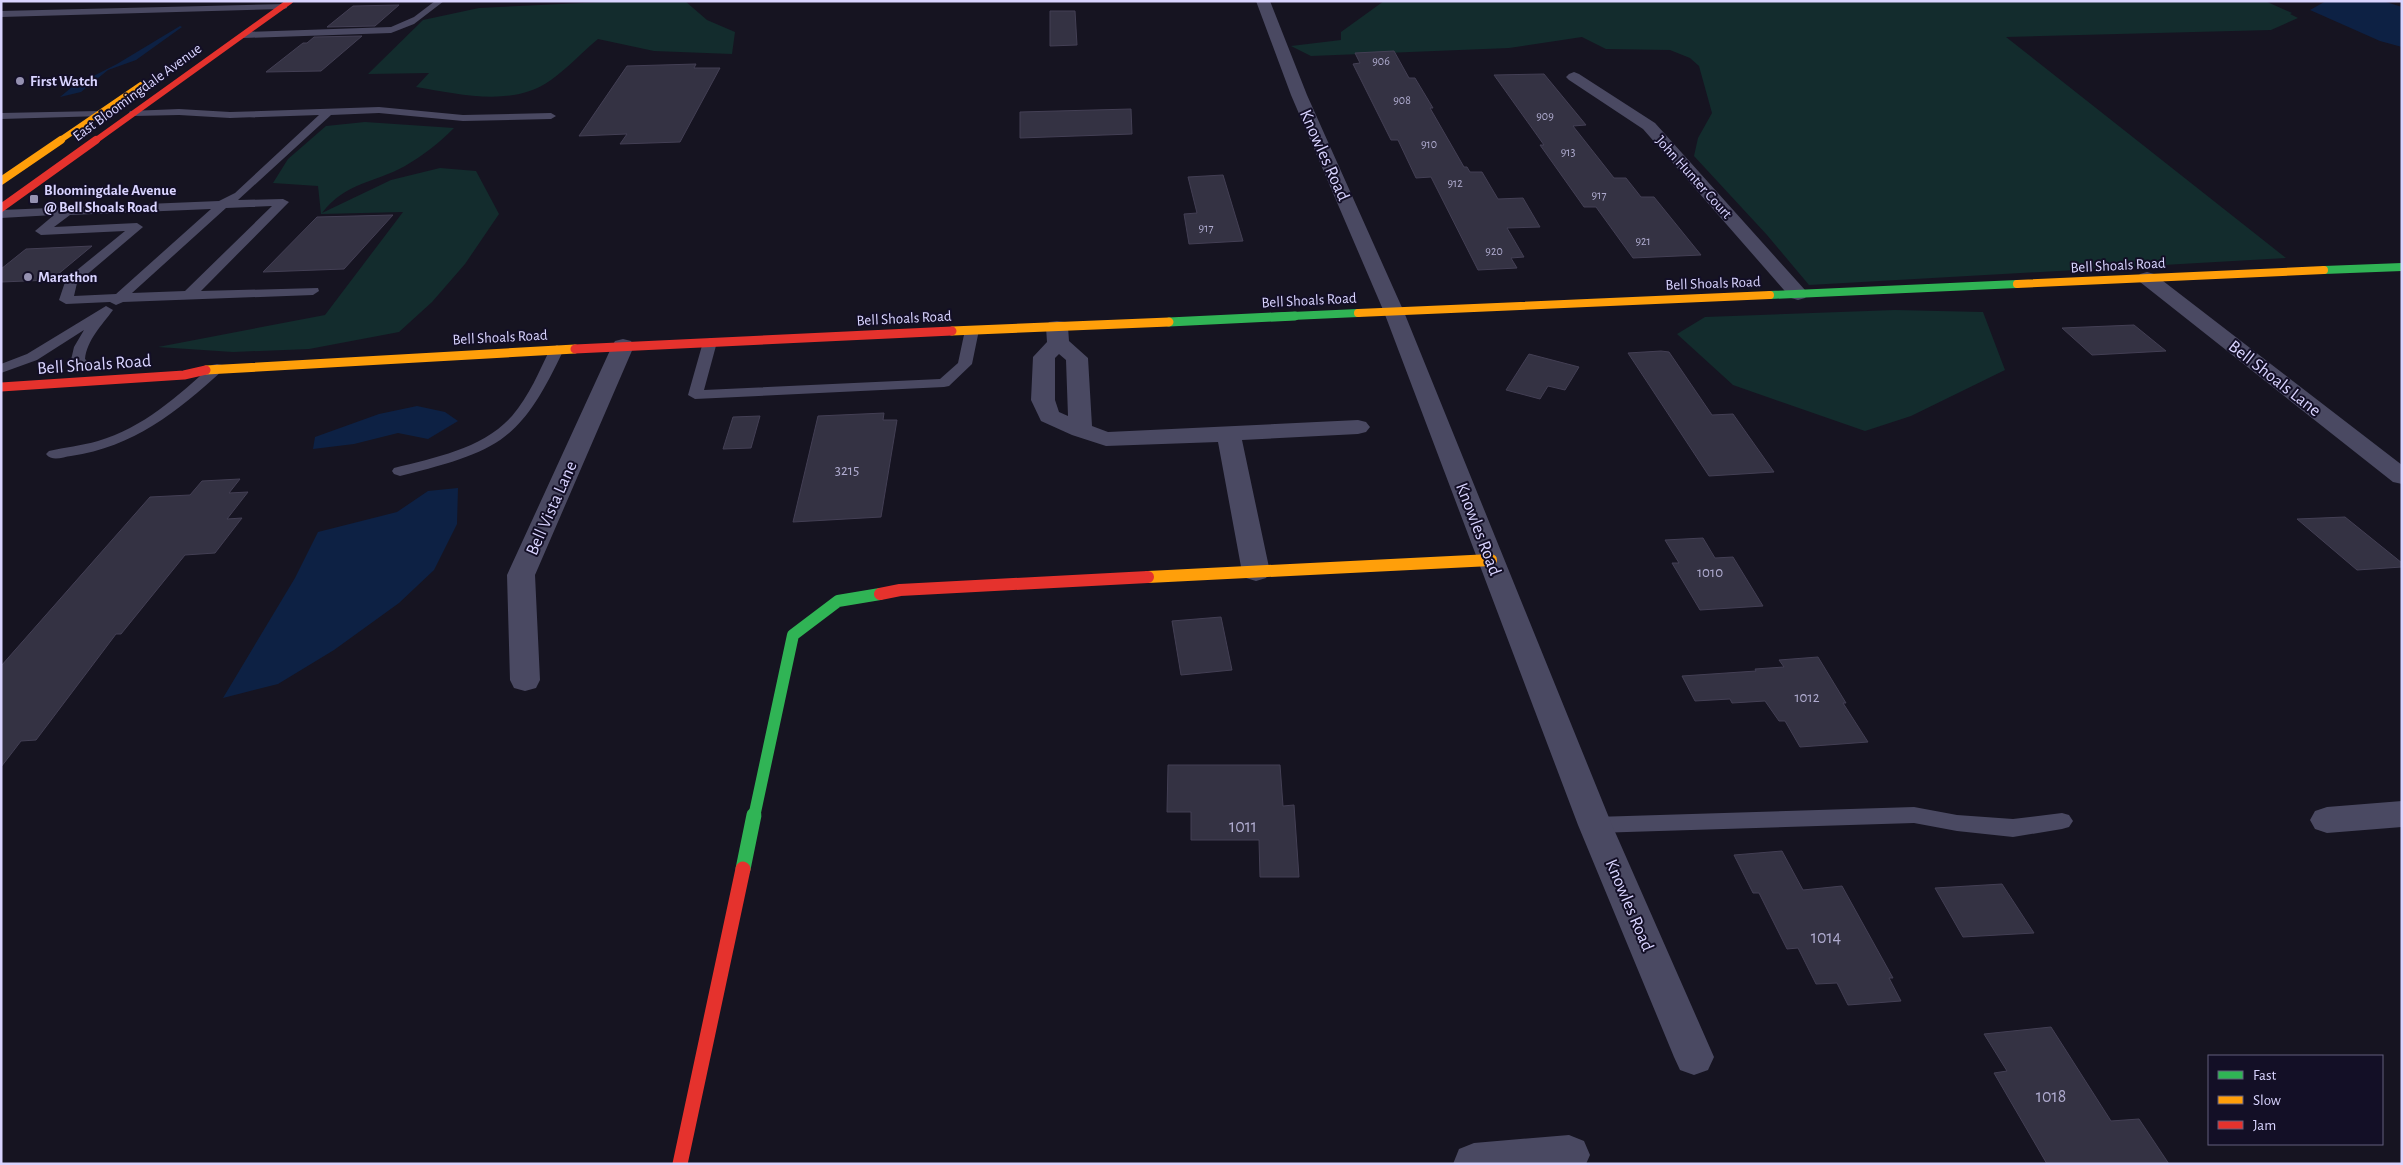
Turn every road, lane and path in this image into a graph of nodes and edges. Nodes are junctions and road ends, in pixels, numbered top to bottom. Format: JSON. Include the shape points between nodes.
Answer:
{"nodes":[{"id":1,"x":440,"y":1,"type":"edge"},
{"id":2,"x":1263,"y":1,"type":"edge"},
{"id":3,"x":257,"y":4,"type":"edge"},
{"id":4,"x":287,"y":4,"type":"edge"},
{"id":5,"x":1,"y":14,"type":"edge"},
{"id":6,"x":234,"y":20,"type":"dead end"},
{"id":7,"x":244,"y":35,"type":"junction"},
{"id":8,"x":154,"y":76,"type":"dead end"},
{"id":9,"x":1574,"y":77,"type":"dead end"},
{"id":10,"x":328,"y":112,"type":"junction"},
{"id":11,"x":134,"y":113,"type":"junction"},
{"id":12,"x":99,"y":114,"type":"junction"},
{"id":13,"x":1,"y":116,"type":"edge"},
{"id":14,"x":22,"y":116,"type":"junction"},
{"id":15,"x":551,"y":116,"type":"dead end"},
{"id":16,"x":1,"y":129,"type":"edge"},
{"id":17,"x":1,"y":181,"type":"edge"},
{"id":18,"x":223,"y":204,"type":"junction"},
{"id":19,"x":160,"y":207,"type":"junction"},
{"id":20,"x":1,"y":208,"type":"edge"},
{"id":21,"x":67,"y":211,"type":"junction"},
{"id":22,"x":1,"y":214,"type":"edge"},
{"id":23,"x":137,"y":227,"type":"junction"},
{"id":24,"x":2402,"y":267,"type":"edge"},
{"id":25,"x":2147,"y":278,"type":"junction"},
{"id":26,"x":313,"y":292,"type":"dead end"},
{"id":27,"x":1798,"y":294,"type":"junction"},
{"id":28,"x":190,"y":296,"type":"junction"},
{"id":29,"x":120,"y":298,"type":"junction"},
{"id":30,"x":106,"y":310,"type":"junction"},
{"id":31,"x":1394,"y":312,"type":"junction"},
{"id":32,"x":972,"y":330,"type":"junction"},
{"id":33,"x":1057,"y":335,"type":"junction"},
{"id":34,"x":710,"y":342,"type":"junction"},
{"id":35,"x":623,"y":346,"type":"junction"},
{"id":36,"x":557,"y":349,"type":"junction"},
{"id":37,"x":134,"y":366,"type":"dead end"},
{"id":38,"x":92,"y":368,"type":"joint"},
{"id":39,"x":217,"y":368,"type":"junction"},
{"id":40,"x":68,"y":369,"type":"dead end"},
{"id":41,"x":1,"y":370,"type":"edge"},
{"id":42,"x":30,"y":370,"type":"dead end"},
{"id":43,"x":1,"y":387,"type":"edge"},
{"id":44,"x":1079,"y":392,"type":"junction"},
{"id":45,"x":1043,"y":394,"type":"junction"},
{"id":46,"x":1358,"y":427,"type":"dead end"},
{"id":47,"x":1080,"y":430,"type":"junction"},
{"id":48,"x":1229,"y":434,"type":"junction"},
{"id":49,"x":54,"y":454,"type":"dead end"},
{"id":50,"x":400,"y":471,"type":"dead end"},
{"id":51,"x":2402,"y":477,"type":"edge"},
{"id":52,"x":1491,"y":560,"type":"junction"},
{"id":53,"x":1256,"y":572,"type":"junction"},
{"id":54,"x":525,"y":680,"type":"dead end"},
{"id":55,"x":2402,"y":814,"type":"edge"},
{"id":56,"x":2327,"y":820,"type":"dead end"},
{"id":57,"x":2062,"y":821,"type":"dead end"},
{"id":58,"x":1595,"y":825,"type":"junction"},
{"id":59,"x":1694,"y":1057,"type":"dead end"},
{"id":60,"x":1569,"y":1155,"type":"dead end"},
{"id":61,"x":680,"y":1164,"type":"edge"},
{"id":62,"x":1474,"y":1164,"type":"edge"}],
"edges":[{"from":1,"to":7,"type":"lane","via":[[421,18],[391,30]]},
{"from":2,"to":31,"type":"street","name":"Knowles Road","via":[[1299,95]]},
{"from":3,"to":4,"type":"lane"},
{"from":3,"to":5,"type":"lane"},
{"from":3,"to":6,"type":"main road"},
{"from":4,"to":7,"type":"main road","name":"East Bloomingdale Avenue"},
{"from":7,"to":11,"type":"main road","name":"East Bloomingdale Avenue"},
{"from":8,"to":12,"type":"main road","name":"East Bloomingdale Avenue"},
{"from":9,"to":27,"type":"street","name":"John Hunter Court","via":[[1649,126]]},
{"from":10,"to":11,"type":"lane"},
{"from":10,"to":15,"type":"lane","via":[[396,110],[482,118]]},
{"from":10,"to":18,"type":"lane","via":[[239,195]]},
{"from":11,"to":20,"type":"main road","name":"East Bloomingdale Avenue"},
{"from":12,"to":14,"type":"lane"},
{"from":12,"to":17,"type":"main road","name":"East Bloomingdale Avenue"},
{"from":13,"to":14,"type":"lane"},
{"from":14,"to":16,"type":"lane"},
{"from":18,"to":19,"type":"lane"},
{"from":18,"to":28,"type":"lane","via":[[283,202]]},
{"from":18,"to":29,"type":"lane"},
{"from":19,"to":21,"type":"lane"},
{"from":19,"to":23,"type":"lane"},
{"from":21,"to":22,"type":"lane"},
{"from":21,"to":23,"type":"lane","via":[[41,231]]},
{"from":23,"to":29,"type":"lane","via":[[71,282],[66,300]]},
{"from":24,"to":25,"type":"main road","name":"Bell Shoals Road"},
{"from":25,"to":27,"type":"main road","name":"Bell Shoals Road"},
{"from":25,"to":51,"type":"street","name":"Bell Shoals Lane"},
{"from":26,"to":28,"type":"lane"},
{"from":27,"to":31,"type":"main road","name":"Bell Shoals Road"},
{"from":28,"to":29,"type":"lane"},
{"from":29,"to":30,"type":"lane"},
{"from":30,"to":38,"type":"lane","via":[[78,355],[78,360]]},
{"from":30,"to":41,"type":"lane","via":[[32,357]]},
{"from":31,"to":33,"type":"main road","name":"Bell Shoals Road"},
{"from":31,"to":52,"type":"street","name":"Knowles Road"},
{"from":32,"to":33,"type":"main road","name":"Bell Shoals Road"},
{"from":32,"to":34,"type":"main road","name":"Bell Shoals Road"},
{"from":32,"to":34,"type":"lane","via":[[965,364],[944,383],[695,395]]},
{"from":33,"to":44,"type":"street","via":[[1077,358]]},
{"from":33,"to":45,"type":"street","via":[[1044,357]]},
{"from":34,"to":35,"type":"main road","name":"Bell Shoals Road"},
{"from":35,"to":36,"type":"main road","name":"Bell Shoals Road"},
{"from":35,"to":54,"type":"street","name":"Bell Vista Lane","via":[[521,575]]},
{"from":36,"to":39,"type":"main road","name":"Bell Shoals Road"},
{"from":36,"to":50,"type":"lane","via":[[516,421],[485,443],[465,452]]},
{"from":37,"to":39,"type":"main road","name":"Bell Shoals Road","via":[[190,364]]},
{"from":38,"to":40,"type":"main road","name":"Bell Shoals Road"},
{"from":39,"to":43,"type":"main road","name":"Bell Shoals Road","via":[[184,375]]},
{"from":39,"to":49,"type":"lane","via":[[169,410],[127,436],[104,445]]},
{"from":41,"to":42,"type":"main road","name":"Bell Shoals Road"},
{"from":44,"to":45,"type":"street"},
{"from":44,"to":47,"type":"street"},
{"from":45,"to":47,"type":"street","via":[[1049,416]]},
{"from":46,"to":48,"type":"street"},
{"from":47,"to":48,"type":"street","via":[[1106,439]]},
{"from":48,"to":53,"type":"street"},
{"from":52,"to":53,"type":"main road"},
{"from":52,"to":58,"type":"street","name":"Knowles Road"},
{"from":53,"to":61,"type":"main road","via":[[900,590],[838,601],[793,635]]},
{"from":55,"to":56,"type":"street"},
{"from":57,"to":58,"type":"lane","via":[[2014,828],[1914,815],[1802,816]]},
{"from":58,"to":59,"type":"street","name":"Knowles Road"},
{"from":60,"to":62,"type":"street"}]}
